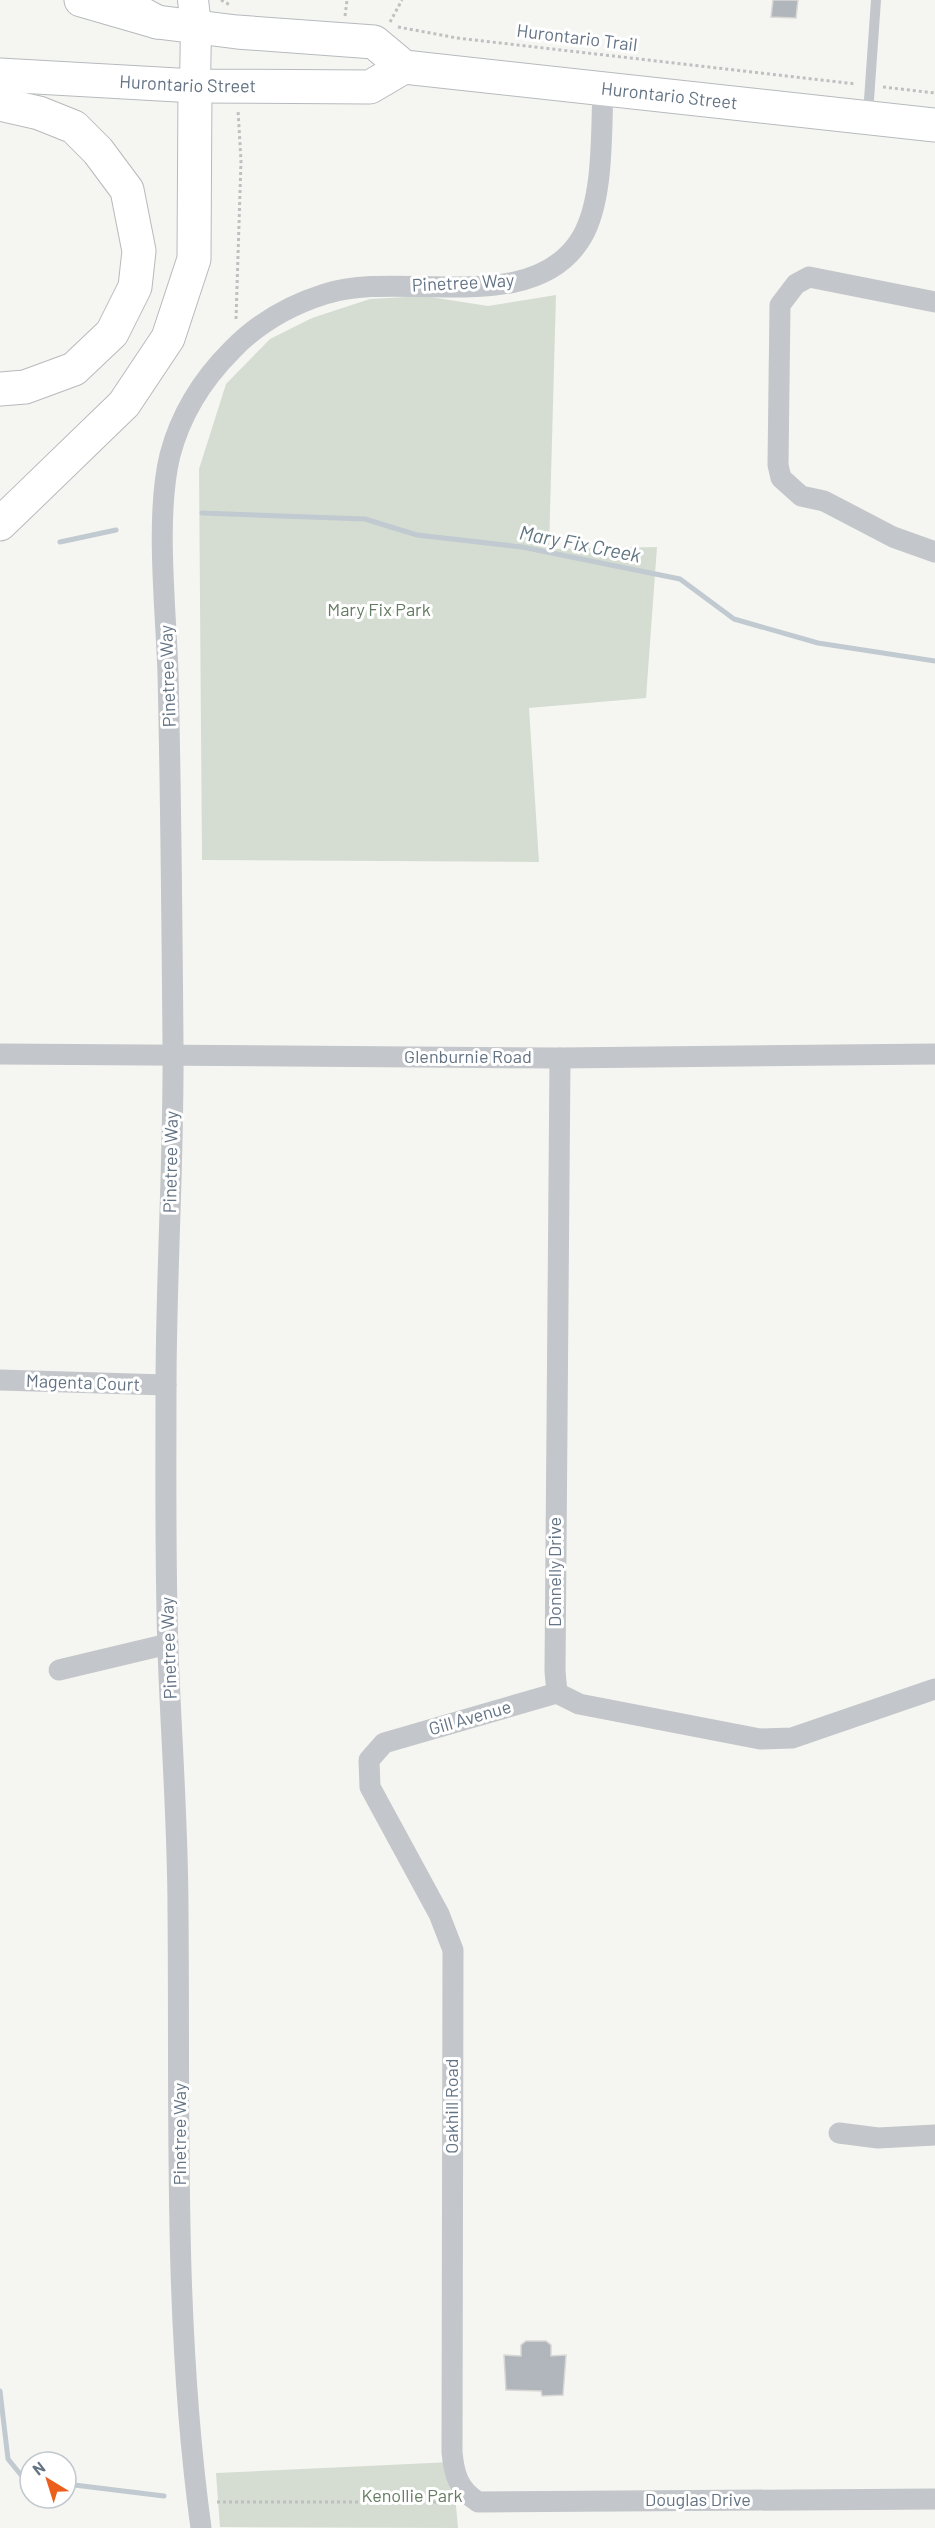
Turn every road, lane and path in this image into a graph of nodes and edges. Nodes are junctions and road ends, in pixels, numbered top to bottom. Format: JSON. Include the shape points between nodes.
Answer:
{"nodes":[{"id":1,"x":81,"y":0,"type":"edge"},
{"id":2,"x":116,"y":0,"type":"edge"},
{"id":3,"x":221,"y":0,"type":"edge"},
{"id":4,"x":347,"y":0,"type":"edge"},
{"id":5,"x":402,"y":0,"type":"edge"},
{"id":6,"x":876,"y":0,"type":"edge"},
{"id":7,"x":232,"y":7,"type":"dead end"},
{"id":8,"x":195,"y":13,"type":"edge"},
{"id":9,"x":345,"y":20,"type":"dead end"},
{"id":10,"x":157,"y":21,"type":"junction"},
{"id":11,"x":404,"y":67,"type":"junction"},
{"id":12,"x":0,"y":75,"type":"edge"},
{"id":13,"x":195,"y":86,"type":"junction"},
{"id":14,"x":871,"y":86,"type":"junction"},
{"id":15,"x":603,"y":89,"type":"junction"},
{"id":16,"x":935,"y":93,"type":"edge"},
{"id":17,"x":0,"y":104,"type":"edge"},
{"id":18,"x":237,"y":104,"type":"dead end"},
{"id":19,"x":867,"y":118,"type":"junction"},
{"id":20,"x":935,"y":125,"type":"edge"},
{"id":21,"x":935,"y":302,"type":"edge"},
{"id":22,"x":244,"y":338,"type":"junction"},
{"id":23,"x":0,"y":389,"type":"edge"},
{"id":24,"x":0,"y":524,"type":"edge"},
{"id":25,"x":935,"y":552,"type":"edge"},
{"id":26,"x":0,"y":1054,"type":"edge"},
{"id":27,"x":935,"y":1054,"type":"edge"},
{"id":28,"x":173,"y":1056,"type":"junction"},
{"id":29,"x":560,"y":1058,"type":"junction"},
{"id":30,"x":0,"y":1380,"type":"edge"},
{"id":31,"x":166,"y":1385,"type":"junction"},
{"id":32,"x":168,"y":1644,"type":"junction"},
{"id":33,"x":59,"y":1670,"type":"dead end"},
{"id":34,"x":935,"y":1689,"type":"edge"},
{"id":35,"x":557,"y":1693,"type":"junction"},
{"id":36,"x":384,"y":1743,"type":"joint"},
{"id":37,"x":839,"y":2133,"type":"dead end"},
{"id":38,"x":935,"y":2135,"type":"edge"},
{"id":39,"x":463,"y":2493,"type":"junction"},
{"id":40,"x":935,"y":2499,"type":"edge"},
{"id":41,"x":197,"y":2504,"type":"junction"},
{"id":42,"x":201,"y":2528,"type":"edge"}],
"edges":[{"from":1,"to":10,"type":"main road"},
{"from":2,"to":10,"type":"main road"},
{"from":3,"to":7,"type":"path"},
{"from":4,"to":9,"type":"path"},
{"from":5,"to":14,"type":"path","name":"Hurontario Trail","via":[[388,26],[457,38]]},
{"from":6,"to":14,"type":"lane"},
{"from":8,"to":10,"type":"main road"},
{"from":8,"to":11,"type":"main road","via":[[374,42]]},
{"from":8,"to":13,"type":"street"},
{"from":11,"to":13,"type":"main road","name":"Hurontario Street","via":[[370,87]]},
{"from":11,"to":15,"type":"main road","name":"Hurontario Street"},
{"from":12,"to":13,"type":"main road","name":"Hurontario Street"},
{"from":13,"to":24,"type":"main road","via":[[194,259],[168,338],[124,404]]},
{"from":14,"to":16,"type":"path","name":"Hurontario Trail"},
{"from":14,"to":19,"type":"lane"},
{"from":15,"to":19,"type":"main road","name":"Hurontario Street"},
{"from":15,"to":22,"type":"street","name":"Pinetree Way","via":[[593,212],[580,242],[554,269],[514,283],[370,287],[328,293],[264,322]]},
{"from":17,"to":23,"type":"main road","via":[[39,113],[74,128],[98,152],[127,190],[139,251],[135,287],[112,333],[74,369],[25,387]]},
{"from":18,"to":22,"type":"path","via":[[241,160],[235,317]]},
{"from":19,"to":20,"type":"main road","name":"Hurontario Street"},
{"from":21,"to":25,"type":"street","via":[[809,277],[796,284],[780,305],[778,465],[781,478],[801,496],[824,501],[893,537]]},
{"from":22,"to":28,"type":"street","name":"Pinetree Way","via":[[208,375],[186,411],[169,458],[164,506]]},
{"from":26,"to":28,"type":"street","name":"Glenburnie Road"},
{"from":27,"to":29,"type":"street","name":"Glenburnie Road"},
{"from":28,"to":29,"type":"street","name":"Glenburnie Road"},
{"from":28,"to":31,"type":"street","name":"Pinetree Way"},
{"from":29,"to":35,"type":"street","name":"Donnelly Drive"},
{"from":30,"to":31,"type":"street","name":"Magenta Court"},
{"from":31,"to":32,"type":"street","name":"Pinetree Way"},
{"from":32,"to":33,"type":"street"},
{"from":32,"to":41,"type":"street","name":"Pinetree Way","via":[[178,1852],[180,2232],[185,2365]]},
{"from":34,"to":35,"type":"street","via":[[792,1738],[760,1739],[579,1704]]},
{"from":35,"to":36,"type":"street","name":"Gill Avenue"},
{"from":36,"to":39,"type":"street","name":"Oakhill Road","via":[[369,1760],[370,1787],[439,1914],[453,1950],[452,2452],[454,2472]]},
{"from":37,"to":38,"type":"street","via":[[878,2138]]},
{"from":39,"to":40,"type":"street","name":"Douglas Drive","via":[[478,2502]]},
{"from":39,"to":41,"type":"path","via":[[452,2502]]},
{"from":41,"to":42,"type":"street","name":"Pinetree Way"}]}
